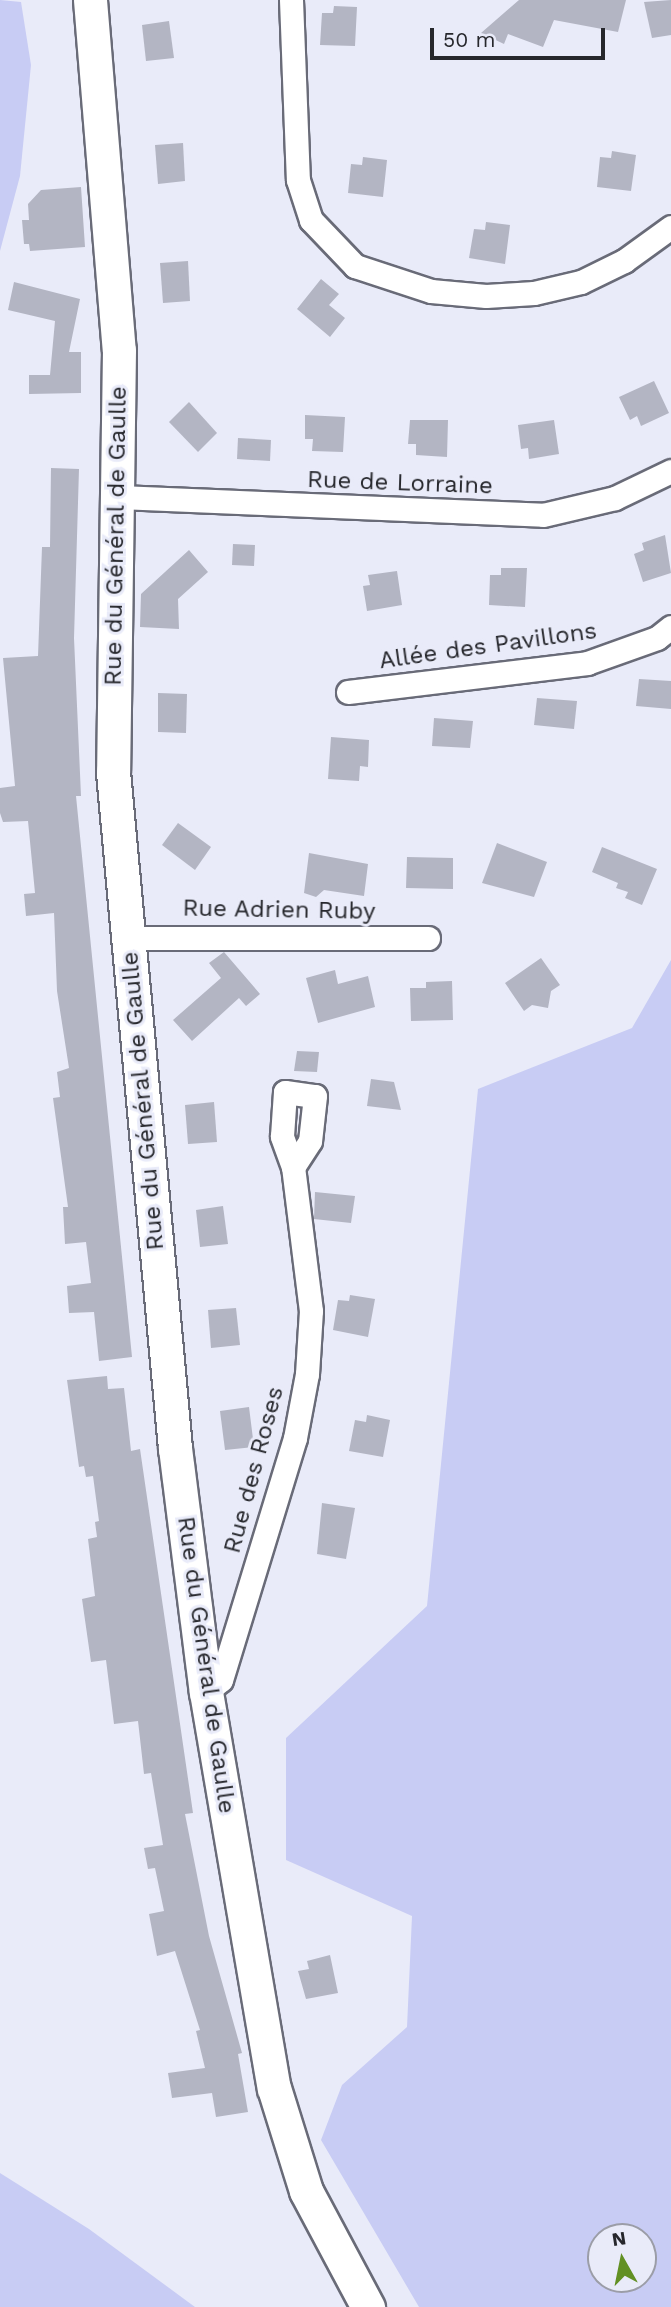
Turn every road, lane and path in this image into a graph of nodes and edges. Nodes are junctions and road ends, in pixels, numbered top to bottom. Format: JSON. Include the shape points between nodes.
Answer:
{"nodes":[{"id":1,"x":90,"y":0,"type":"edge"},
{"id":2,"x":291,"y":0,"type":"edge"},
{"id":3,"x":671,"y":227,"type":"edge"},
{"id":4,"x":671,"y":471,"type":"edge"},
{"id":5,"x":119,"y":497,"type":"junction"},
{"id":6,"x":671,"y":628,"type":"edge"},
{"id":7,"x":348,"y":692,"type":"dead end"},
{"id":8,"x":129,"y":938,"type":"junction"},
{"id":9,"x":428,"y":938,"type":"dead end"},
{"id":10,"x":293,"y":1167,"type":"dead end"},
{"id":11,"x":206,"y":1692,"type":"junction"},
{"id":12,"x":368,"y":2307,"type":"edge"}],
"edges":[{"from":1,"to":5,"type":"main road","name":"Rue du Général de Gaulle","via":[[119,350]]},
{"from":2,"to":3,"type":"street","via":[[298,180],[311,220],[355,266],[431,291],[486,296],[534,293],[581,282],[624,261]]},
{"from":4,"to":5,"type":"street","name":"Rue de Lorraine","via":[[615,498],[543,515]]},
{"from":5,"to":8,"type":"main road","name":"Rue du Général de Gaulle","via":[[112,645],[113,772]]},
{"from":6,"to":7,"type":"street","name":"Allée des Pavillons","via":[[657,638],[587,663]]},
{"from":8,"to":9,"type":"street","name":"Rue Adrien Ruby"},
{"from":8,"to":11,"type":"main road","name":"Rue du Général de Gaulle","via":[[175,1448]]},
{"from":10,"to":11,"type":"street","name":"Rue des Roses","via":[[311,1311],[307,1374],[295,1438],[221,1680]]},
{"from":11,"to":12,"type":"main road","name":"Rue du Général de Gaulle","via":[[274,2088],[306,2191]]}]}
